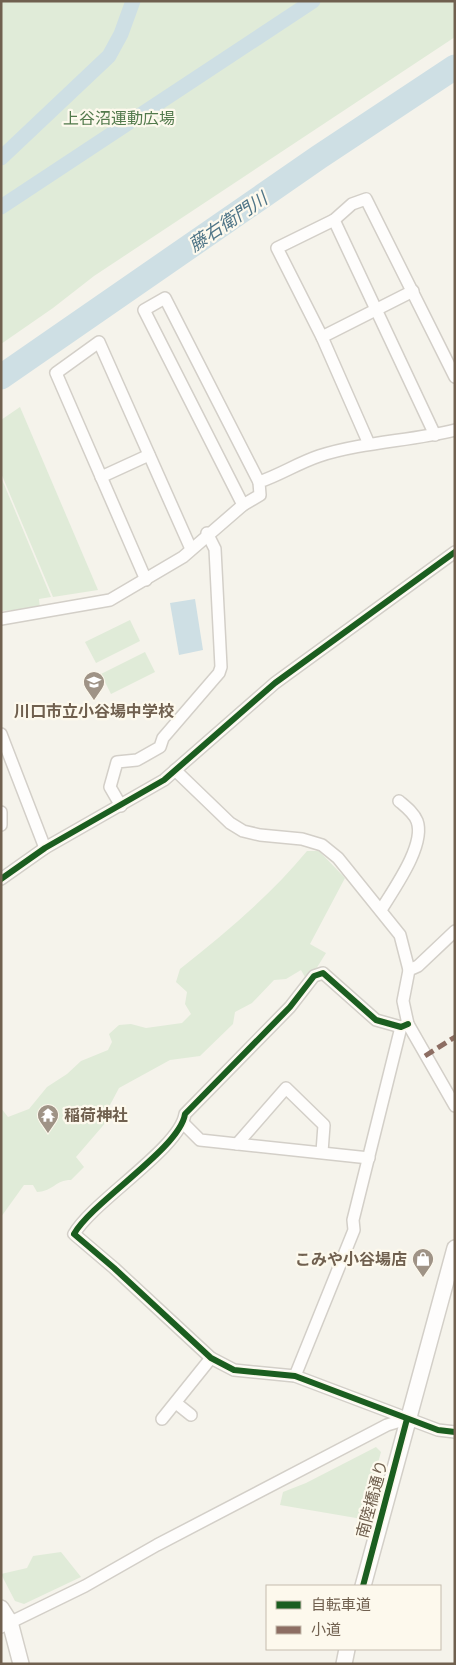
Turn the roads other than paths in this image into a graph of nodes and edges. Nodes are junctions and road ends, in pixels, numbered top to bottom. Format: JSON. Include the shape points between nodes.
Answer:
{"nodes":[{"id":1,"x":334,"y":220,"type":"junction"},
{"id":2,"x":413,"y":291,"type":"junction"},
{"id":3,"x":375,"y":310,"type":"junction"},
{"id":4,"x":322,"y":337,"type":"junction"},
{"id":5,"x":455,"y":377,"type":"edge"},
{"id":6,"x":455,"y":430,"type":"edge"},
{"id":7,"x":435,"y":435,"type":"junction"},
{"id":8,"x":369,"y":444,"type":"junction"},
{"id":9,"x":149,"y":455,"type":"junction"},
{"id":10,"x":101,"y":477,"type":"junction"},
{"id":11,"x":258,"y":482,"type":"junction"},
{"id":12,"x":243,"y":505,"type":"junction"},
{"id":13,"x":207,"y":534,"type":"junction"},
{"id":14,"x":191,"y":549,"type":"junction"},
{"id":15,"x":455,"y":552,"type":"edge"},
{"id":16,"x":146,"y":580,"type":"junction"},
{"id":17,"x":1,"y":619,"type":"edge"},
{"id":18,"x":1,"y":734,"type":"edge"},
{"id":19,"x":175,"y":770,"type":"junction"},
{"id":20,"x":399,"y":801,"type":"dead end"},
{"id":21,"x":121,"y":806,"type":"junction"},
{"id":22,"x":1,"y":812,"type":"edge"},
{"id":23,"x":1,"y":825,"type":"edge"},
{"id":24,"x":44,"y":848,"type":"junction"},
{"id":25,"x":1,"y":865,"type":"edge"},
{"id":26,"x":4,"y":877,"type":"edge"},
{"id":27,"x":381,"y":910,"type":"junction"},
{"id":28,"x":455,"y":930,"type":"edge"},
{"id":29,"x":409,"y":970,"type":"junction"},
{"id":30,"x":405,"y":1026,"type":"junction"},
{"id":31,"x":455,"y":1106,"type":"edge"},
{"id":32,"x":184,"y":1124,"type":"junction"},
{"id":33,"x":237,"y":1144,"type":"junction"},
{"id":34,"x":322,"y":1152,"type":"junction"},
{"id":35,"x":369,"y":1158,"type":"junction"},
{"id":36,"x":455,"y":1248,"type":"edge"},
{"id":37,"x":211,"y":1358,"type":"junction"},
{"id":38,"x":295,"y":1376,"type":"junction"},
{"id":39,"x":176,"y":1402,"type":"junction"},
{"id":40,"x":191,"y":1415,"type":"dead end"},
{"id":41,"x":162,"y":1419,"type":"dead end"},
{"id":42,"x":407,"y":1419,"type":"junction"},
{"id":43,"x":455,"y":1432,"type":"edge"},
{"id":44,"x":363,"y":1585,"type":"edge"},
{"id":45,"x":1,"y":1608,"type":"edge"},
{"id":46,"x":6,"y":1625,"type":"edge"},
{"id":47,"x":347,"y":1650,"type":"edge"},
{"id":48,"x":21,"y":1664,"type":"edge"},
{"id":49,"x":344,"y":1664,"type":"edge"}],
"edges":[{"from":1,"to":2,"type":"street","via":[[352,204],[366,199]]},
{"from":1,"to":3,"type":"street"},
{"from":1,"to":4,"type":"street","via":[[277,248]]},
{"from":2,"to":3,"type":"street"},
{"from":2,"to":5,"type":"street"},
{"from":3,"to":4,"type":"street"},
{"from":3,"to":7,"type":"street"},
{"from":4,"to":8,"type":"street"},
{"from":6,"to":7,"type":"street"},
{"from":7,"to":8,"type":"street"},
{"from":8,"to":11,"type":"street","via":[[317,457]]},
{"from":9,"to":10,"type":"street"},
{"from":9,"to":10,"type":"street","via":[[99,342],[56,373]]},
{"from":9,"to":14,"type":"street"},
{"from":10,"to":16,"type":"street"},
{"from":11,"to":12,"type":"street","via":[[260,495]]},
{"from":11,"to":12,"type":"street","via":[[165,298],[144,310]]},
{"from":12,"to":13,"type":"street"},
{"from":13,"to":14,"type":"street"},
{"from":13,"to":21,"type":"street","via":[[215,549],[219,673],[163,738],[160,748],[137,760],[117,762],[110,787]]},
{"from":14,"to":16,"type":"street"},
{"from":15,"to":19,"type":"street","via":[[276,683]]},
{"from":16,"to":17,"type":"street","via":[[110,600]]},
{"from":18,"to":24,"type":"street"},
{"from":19,"to":21,"type":"street"},
{"from":19,"to":27,"type":"street","via":[[230,823],[243,831],[322,845],[338,858]]},
{"from":20,"to":27,"type":"street","via":[[417,821],[419,835],[415,849]]},
{"from":21,"to":24,"type":"street"},
{"from":22,"to":23,"type":"street"},
{"from":24,"to":26,"type":"street"},
{"from":25,"to":26,"type":"street"},
{"from":27,"to":29,"type":"street","via":[[400,935]]},
{"from":28,"to":29,"type":"street","via":[[418,966]]},
{"from":29,"to":30,"type":"street","via":[[402,1001]]},
{"from":30,"to":31,"type":"street"},
{"from":30,"to":32,"type":"street","via":[[376,1020],[322,974],[314,976],[290,1007],[185,1114]]},
{"from":30,"to":35,"type":"street"},
{"from":32,"to":33,"type":"street","via":[[200,1140]]},
{"from":32,"to":37,"type":"street","via":[[74,1234]]},
{"from":33,"to":34,"type":"street"},
{"from":33,"to":34,"type":"street","via":[[286,1088],[324,1125]]},
{"from":34,"to":35,"type":"street"},
{"from":35,"to":38,"type":"street","via":[[354,1230]]},
{"from":36,"to":42,"type":"street","name":"南陸橋通り"},
{"from":37,"to":38,"type":"street","via":[[234,1370]]},
{"from":37,"to":39,"type":"street"},
{"from":38,"to":42,"type":"street"},
{"from":39,"to":40,"type":"street"},
{"from":39,"to":41,"type":"street"},
{"from":42,"to":43,"type":"street","via":[[438,1430]]},
{"from":42,"to":44,"type":"street","name":"南陸橋通り"},
{"from":42,"to":46,"type":"street","via":[[387,1425]]},
{"from":45,"to":46,"type":"street"},
{"from":46,"to":48,"type":"street"},
{"from":47,"to":49,"type":"street"}]}
